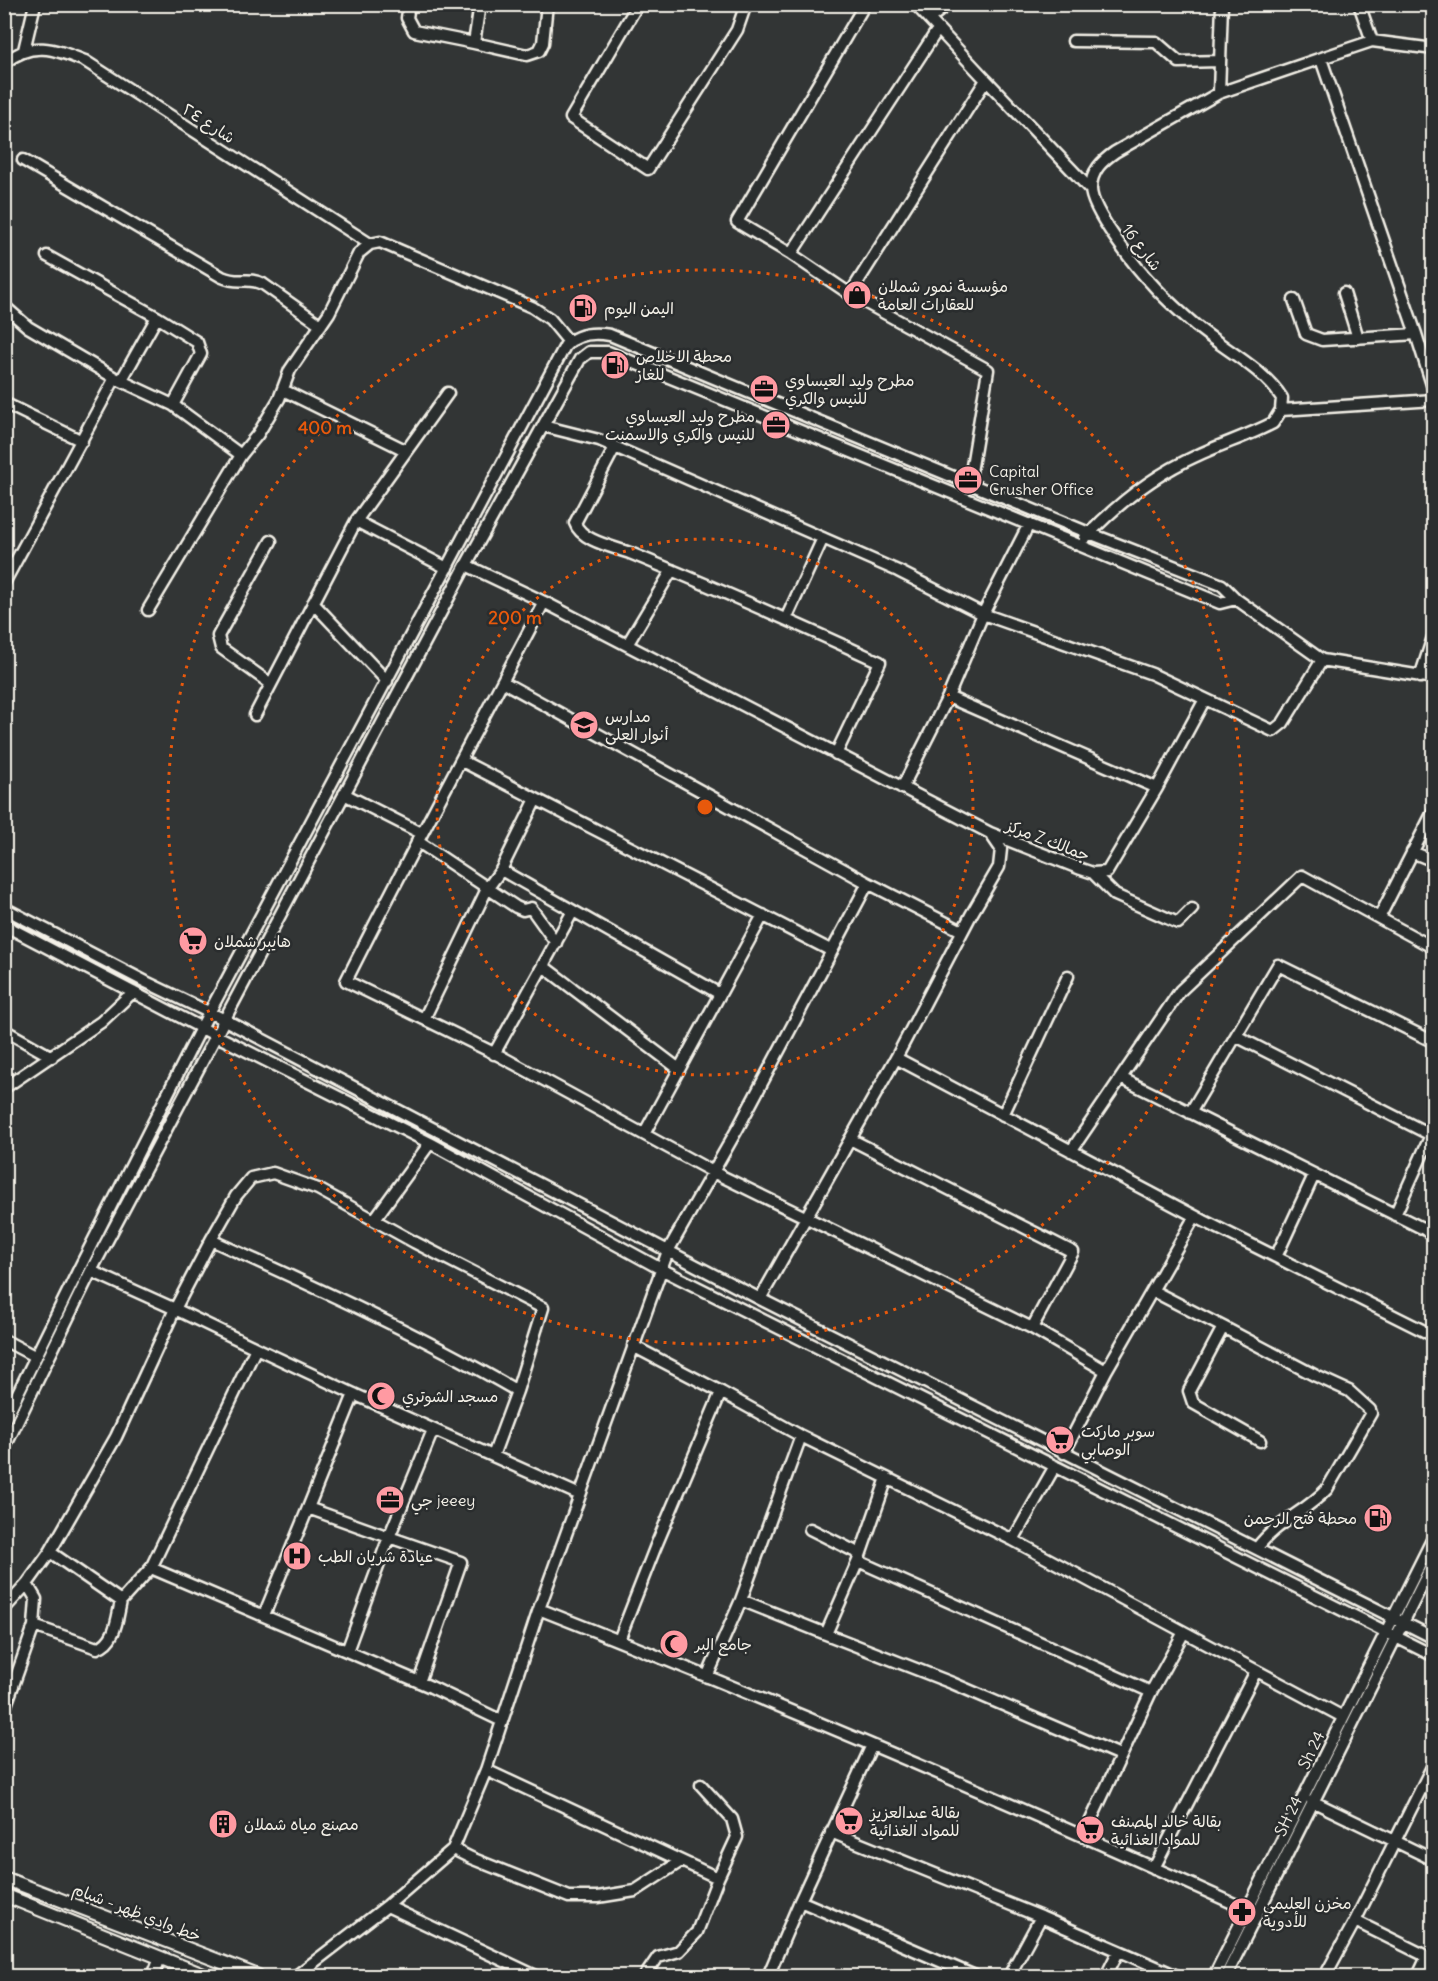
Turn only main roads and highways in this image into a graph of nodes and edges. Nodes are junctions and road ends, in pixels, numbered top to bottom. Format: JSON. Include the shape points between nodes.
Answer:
{"nodes":[{"id":1,"x":4,"y":1878,"type":"edge"},
{"id":2,"x":4,"y":1896,"type":"edge"},
{"id":3,"x":206,"y":1977,"type":"edge"},
{"id":4,"x":258,"y":1977,"type":"edge"}],
"edges":[{"from":1,"to":4,"type":"main road","name":"خط وادي ظهر - شبام"},
{"from":2,"to":3,"type":"main road","name":"خط وادي ظهر - شبام"}]}
